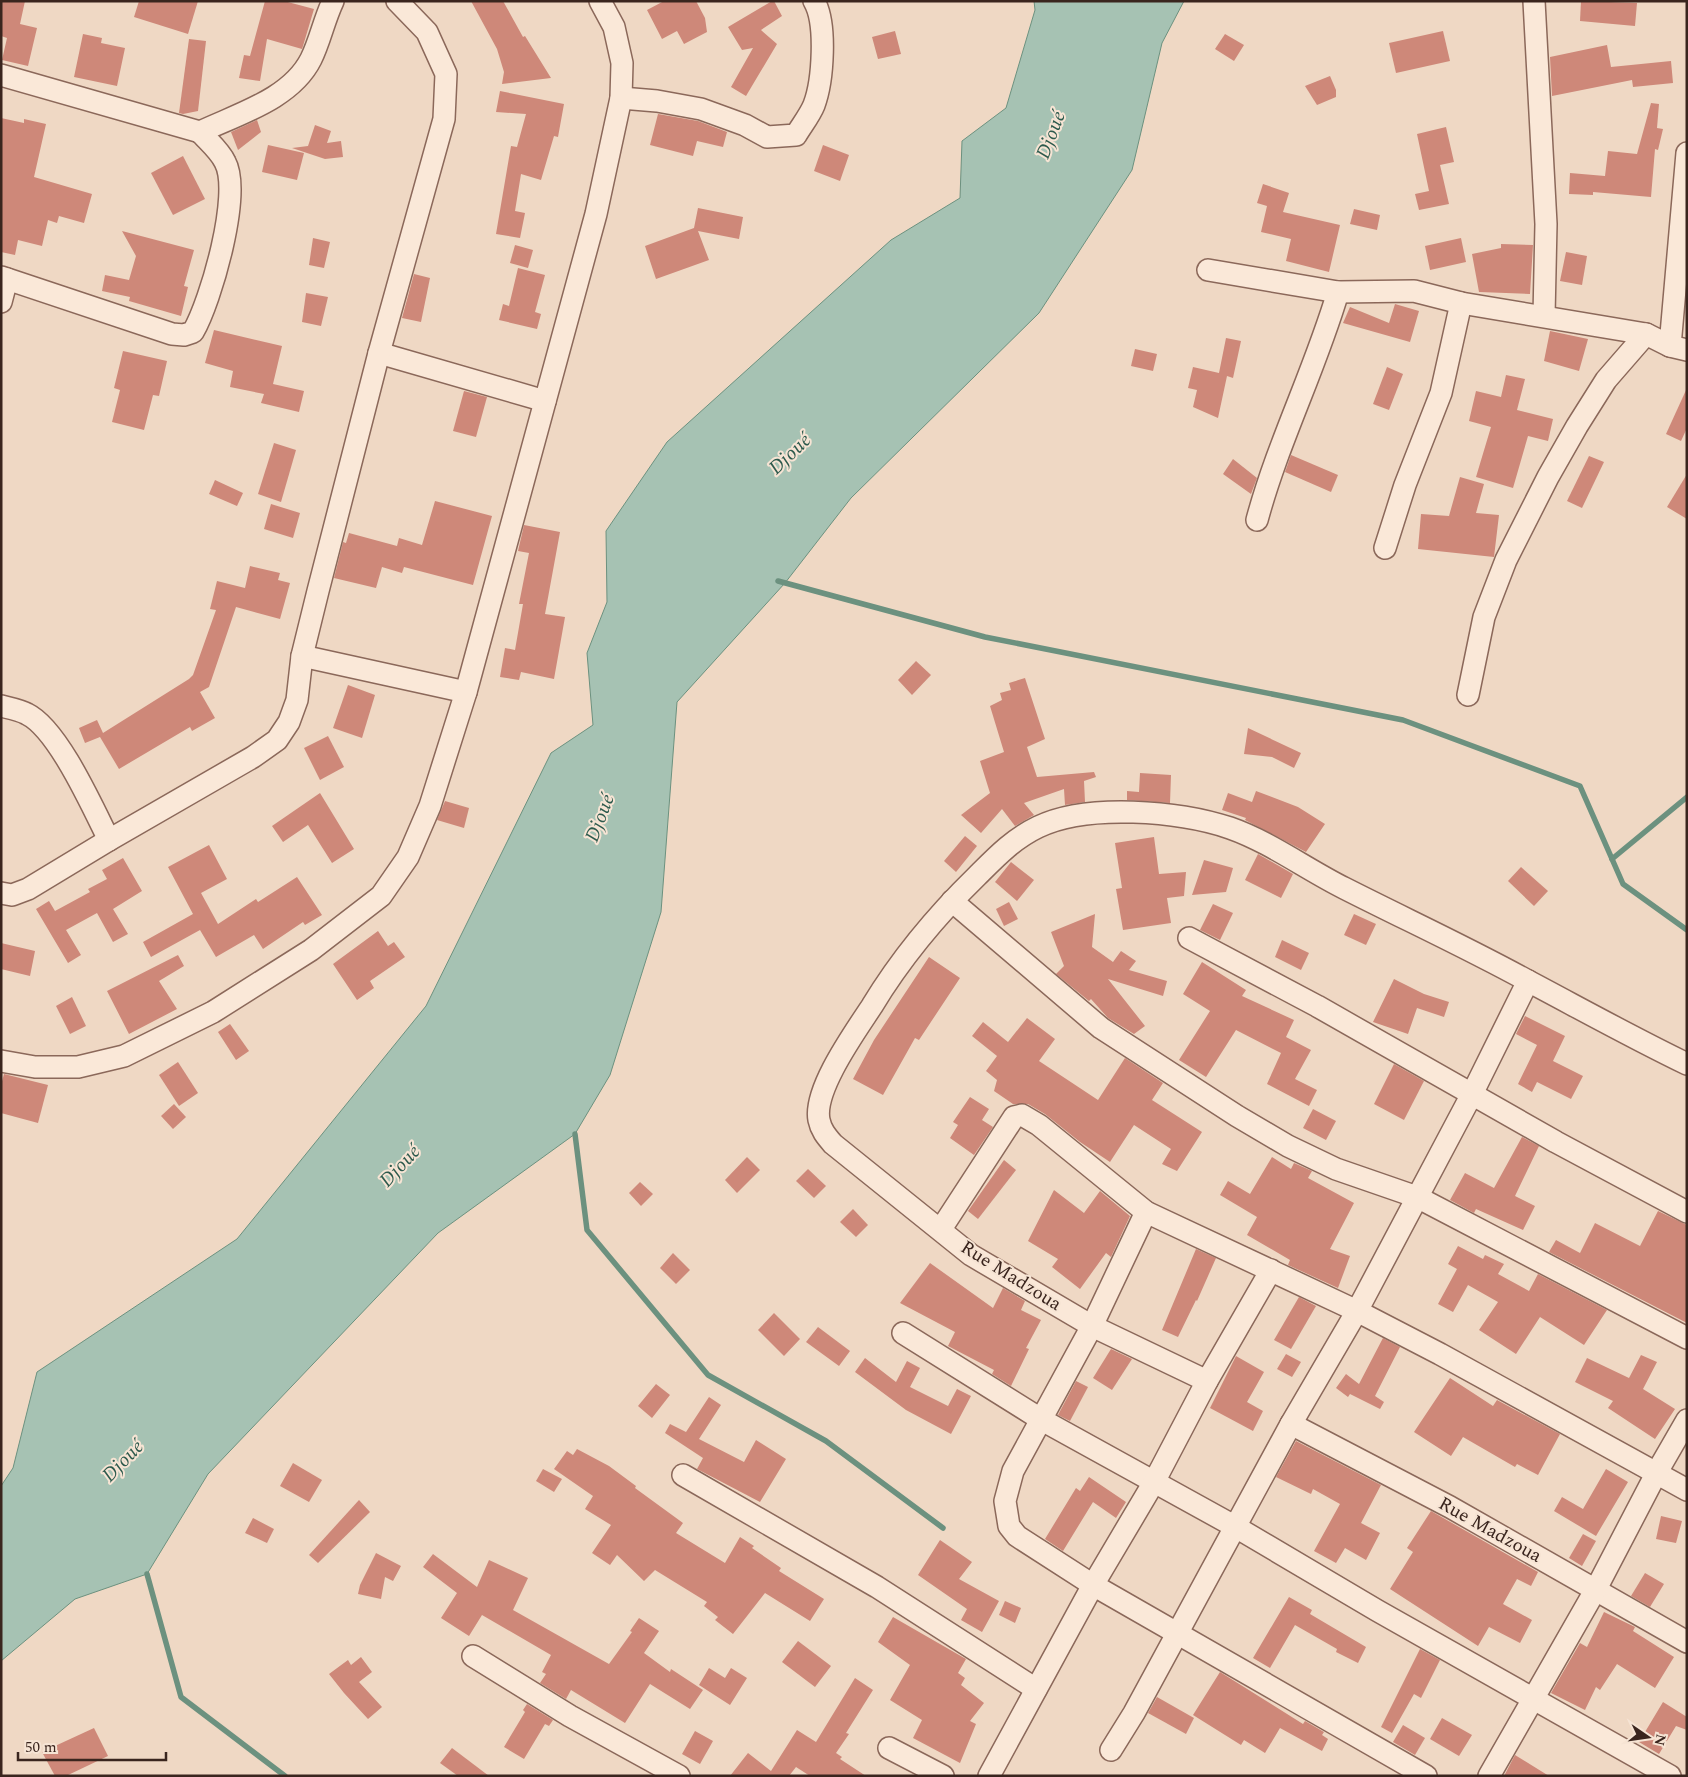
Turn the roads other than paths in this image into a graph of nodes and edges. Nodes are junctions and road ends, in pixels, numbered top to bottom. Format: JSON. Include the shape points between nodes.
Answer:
{"nodes":[{"id":1,"x":333,"y":1,"type":"edge"},
{"id":2,"x":397,"y":1,"type":"edge"},
{"id":3,"x":600,"y":1,"type":"edge"},
{"id":4,"x":814,"y":1,"type":"edge"},
{"id":5,"x":1534,"y":1,"type":"edge"},
{"id":6,"x":1,"y":75,"type":"edge"},
{"id":7,"x":621,"y":98,"type":"junction"},
{"id":8,"x":200,"y":132,"type":"junction"},
{"id":9,"x":1687,"y":153,"type":"edge"},
{"id":10,"x":1208,"y":270,"type":"dead end"},
{"id":11,"x":4,"y":278,"type":"edge"},
{"id":12,"x":1338,"y":292,"type":"junction"},
{"id":13,"x":1,"y":302,"type":"edge"},
{"id":14,"x":1460,"y":302,"type":"junction"},
{"id":15,"x":1544,"y":316,"type":"junction"},
{"id":16,"x":1646,"y":334,"type":"junction"},
{"id":17,"x":1678,"y":348,"type":"edge"},
{"id":18,"x":378,"y":353,"type":"junction"},
{"id":19,"x":545,"y":401,"type":"junction"},
{"id":20,"x":1258,"y":520,"type":"dead end"},
{"id":21,"x":1385,"y":548,"type":"dead end"},
{"id":22,"x":302,"y":656,"type":"junction"},
{"id":23,"x":466,"y":692,"type":"junction"},
{"id":24,"x":1468,"y":695,"type":"dead end"},
{"id":25,"x":1,"y":706,"type":"edge"},
{"id":26,"x":109,"y":840,"type":"junction"},
{"id":27,"x":1,"y":893,"type":"edge"},
{"id":28,"x":952,"y":901,"type":"junction"},
{"id":29,"x":1189,"y":938,"type":"dead end"},
{"id":30,"x":1528,"y":980,"type":"junction"},
{"id":31,"x":1,"y":1061,"type":"edge"},
{"id":32,"x":1687,"y":1064,"type":"edge"},
{"id":33,"x":1472,"y":1094,"type":"junction"},
{"id":34,"x":1417,"y":1198,"type":"junction"},
{"id":35,"x":1146,"y":1212,"type":"junction"},
{"id":36,"x":1687,"y":1212,"type":"edge"},
{"id":37,"x":941,"y":1229,"type":"junction"},
{"id":38,"x":1271,"y":1270,"type":"junction"},
{"id":39,"x":1356,"y":1311,"type":"junction"},
{"id":40,"x":1092,"y":1326,"type":"junction"},
{"id":41,"x":903,"y":1333,"type":"dead end"},
{"id":42,"x":1687,"y":1338,"type":"edge"},
{"id":43,"x":1207,"y":1381,"type":"junction"},
{"id":44,"x":1042,"y":1420,"type":"junction"},
{"id":45,"x":1687,"y":1420,"type":"edge"},
{"id":46,"x":1290,"y":1424,"type":"junction"},
{"id":47,"x":1657,"y":1472,"type":"junction"},
{"id":48,"x":683,"y":1475,"type":"dead end"},
{"id":49,"x":1154,"y":1482,"type":"junction"},
{"id":50,"x":1687,"y":1490,"type":"edge"},
{"id":51,"x":1234,"y":1526,"type":"junction"},
{"id":52,"x":1093,"y":1585,"type":"junction"},
{"id":53,"x":1596,"y":1589,"type":"junction"},
{"id":54,"x":1177,"y":1631,"type":"junction"},
{"id":55,"x":1687,"y":1642,"type":"edge"},
{"id":56,"x":473,"y":1656,"type":"dead end"},
{"id":57,"x":1036,"y":1689,"type":"junction"},
{"id":58,"x":1533,"y":1698,"type":"junction"},
{"id":59,"x":889,"y":1748,"type":"dead end"},
{"id":60,"x":1111,"y":1750,"type":"dead end"},
{"id":61,"x":679,"y":1776,"type":"edge"},
{"id":62,"x":943,"y":1776,"type":"edge"},
{"id":63,"x":989,"y":1776,"type":"edge"},
{"id":64,"x":1426,"y":1776,"type":"edge"},
{"id":65,"x":1489,"y":1776,"type":"edge"},
{"id":66,"x":1670,"y":1776,"type":"edge"}],
"edges":[{"from":1,"to":8,"type":"street","via":[[301,75],[280,93]]},
{"from":2,"to":18,"type":"street","via":[[428,32],[446,74],[447,93],[444,119]]},
{"from":3,"to":7,"type":"street","via":[[614,27],[622,63]]},
{"from":4,"to":7,"type":"street","via":[[824,45],[814,104],[796,135],[767,137],[701,109]]},
{"from":5,"to":15,"type":"street","via":[[1546,224]]},
{"from":6,"to":8,"type":"street"},
{"from":7,"to":19,"type":"street","via":[[596,214]]},
{"from":8,"to":11,"type":"street","via":[[226,162],[230,203],[206,306],[194,332],[172,334]]},
{"from":9,"to":17,"type":"street"},
{"from":10,"to":12,"type":"street"},
{"from":11,"to":13,"type":"street"},
{"from":12,"to":14,"type":"street","via":[[1414,290]]},
{"from":12,"to":20,"type":"street","via":[[1323,341],[1268,482]]},
{"from":14,"to":15,"type":"street"},
{"from":14,"to":21,"type":"street","via":[[1441,393],[1405,485]]},
{"from":15,"to":16,"type":"street"},
{"from":16,"to":17,"type":"street"},
{"from":16,"to":24,"type":"street","via":[[1606,380],[1577,426],[1506,560],[1484,617]]},
{"from":18,"to":19,"type":"street"},
{"from":18,"to":22,"type":"street"},
{"from":19,"to":23,"type":"street"},
{"from":22,"to":23,"type":"street"},
{"from":22,"to":26,"type":"street","via":[[297,700],[289,722],[277,740]]},
{"from":23,"to":31,"type":"street","via":[[430,806],[408,858],[381,896],[311,950],[221,1007],[124,1056],[78,1067],[35,1067]]},
{"from":25,"to":26,"type":"street","via":[[28,714],[40,724],[70,766]]},
{"from":26,"to":27,"type":"street","via":[[28,889],[12,894]]},
{"from":28,"to":30,"type":"street","via":[[1011,843],[1040,826],[1102,814],[1141,812],[1185,816],[1232,829],[1270,847],[1314,873]]},
{"from":28,"to":34,"type":"street","via":[[1101,1028],[1237,1116],[1336,1169]]},
{"from":28,"to":37,"type":"street","name":"Rue Madzoua","via":[[891,974],[835,1064],[818,1105],[822,1132],[833,1144]]},
{"from":29,"to":33,"type":"street"},
{"from":30,"to":32,"type":"street"},
{"from":30,"to":33,"type":"street"},
{"from":33,"to":34,"type":"street"},
{"from":33,"to":36,"type":"street"},
{"from":34,"to":39,"type":"street"},
{"from":34,"to":42,"type":"street"},
{"from":35,"to":37,"type":"street","via":[[1039,1125],[1022,1115],[1014,1117]]},
{"from":35,"to":38,"type":"street"},
{"from":35,"to":40,"type":"street"},
{"from":37,"to":40,"type":"street","name":"Rue Madzoua","via":[[972,1255]]},
{"from":38,"to":39,"type":"street"},
{"from":38,"to":43,"type":"street"},
{"from":39,"to":46,"type":"street"},
{"from":39,"to":47,"type":"street"},
{"from":40,"to":43,"type":"street","name":"Rue Madzoua"},
{"from":40,"to":44,"type":"street"},
{"from":41,"to":44,"type":"street"},
{"from":43,"to":49,"type":"street"},
{"from":44,"to":49,"type":"street"},
{"from":44,"to":52,"type":"street","via":[[1013,1472],[1004,1501],[1009,1526],[1016,1536]]},
{"from":45,"to":47,"type":"street"},
{"from":46,"to":51,"type":"street"},
{"from":46,"to":53,"type":"street","name":"Rue Madzoua","via":[[1450,1507]]},
{"from":47,"to":50,"type":"street"},
{"from":47,"to":53,"type":"street"},
{"from":48,"to":57,"type":"street","via":[[877,1587]]},
{"from":49,"to":51,"type":"street"},
{"from":49,"to":52,"type":"street"},
{"from":51,"to":54,"type":"street"},
{"from":51,"to":58,"type":"street"},
{"from":52,"to":54,"type":"street"},
{"from":52,"to":57,"type":"street"},
{"from":53,"to":55,"type":"street","name":"Rue Madzoua"},
{"from":53,"to":58,"type":"street"},
{"from":54,"to":60,"type":"street"},
{"from":54,"to":64,"type":"street"},
{"from":56,"to":61,"type":"street","via":[[570,1716]]},
{"from":57,"to":63,"type":"street"},
{"from":58,"to":65,"type":"street"},
{"from":58,"to":66,"type":"street"},
{"from":59,"to":62,"type":"street"}]}
